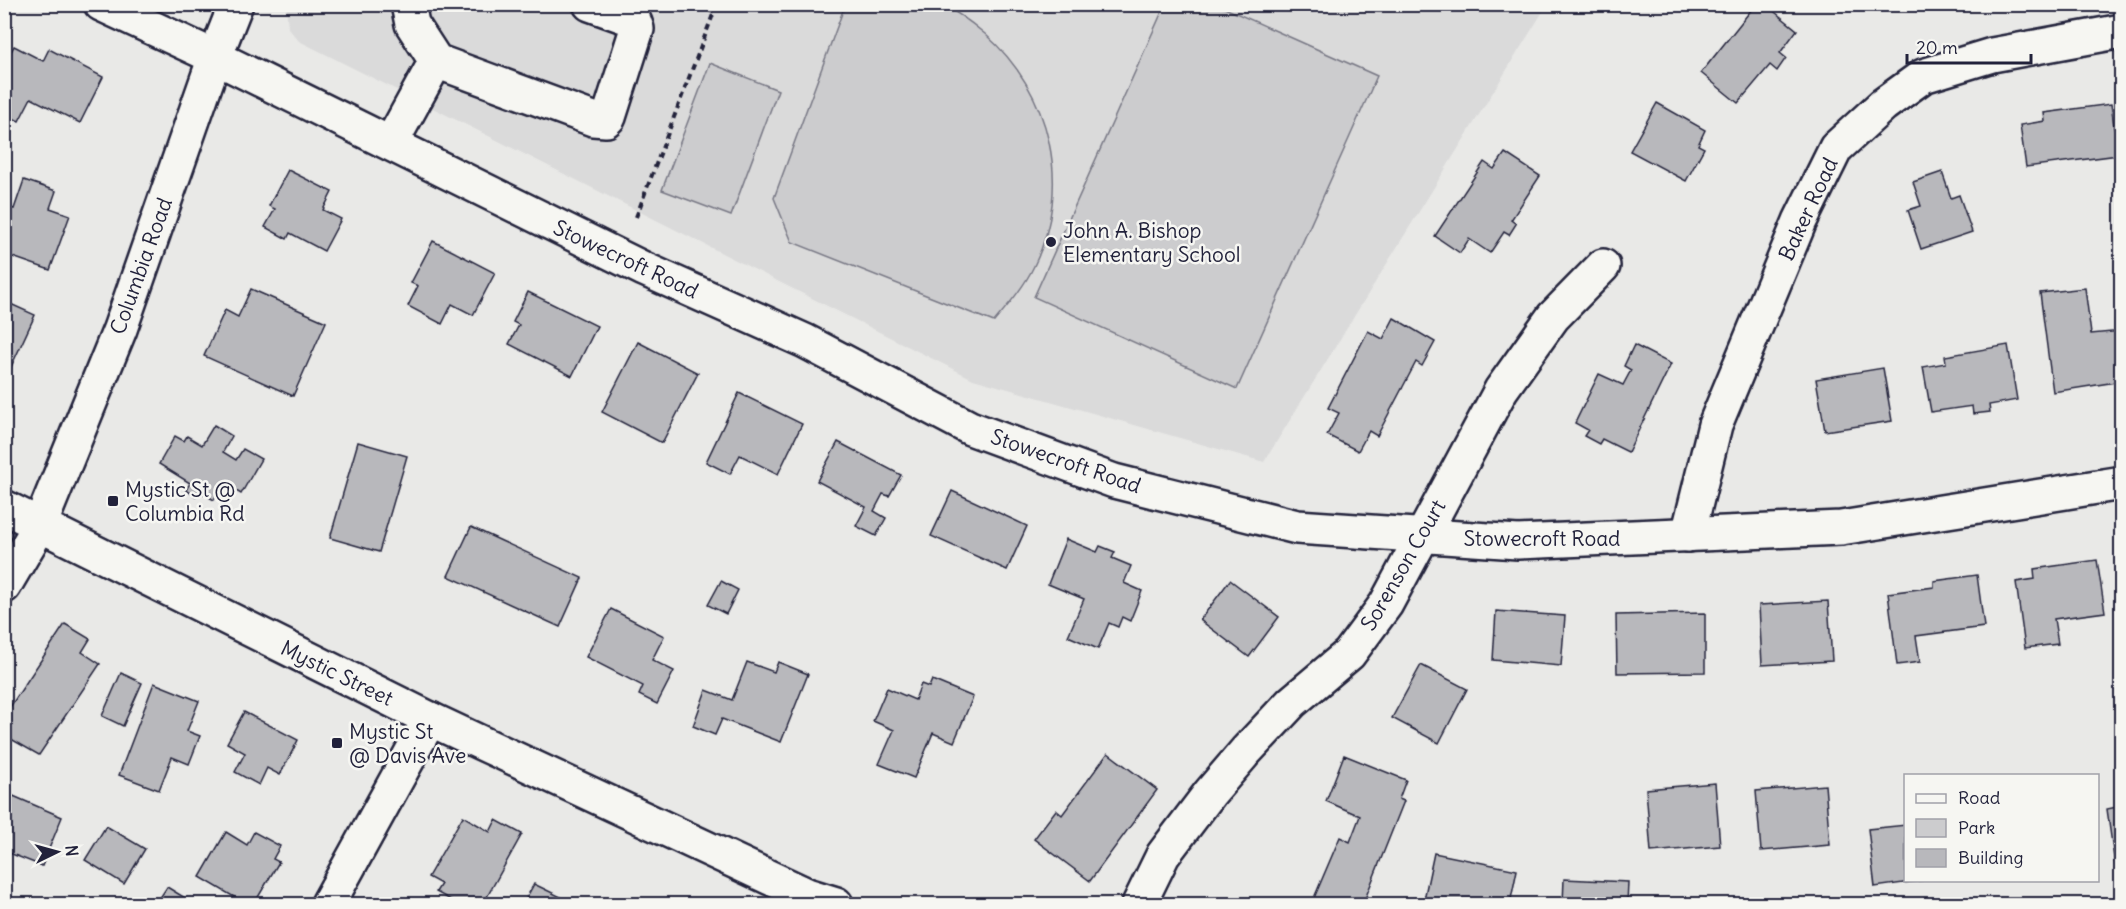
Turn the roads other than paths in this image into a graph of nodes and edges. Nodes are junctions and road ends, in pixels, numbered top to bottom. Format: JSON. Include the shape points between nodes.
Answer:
{"nodes":[{"id":1,"x":101,"y":4,"type":"edge"},
{"id":2,"x":236,"y":4,"type":"edge"},
{"id":3,"x":408,"y":4,"type":"edge"},
{"id":4,"x":590,"y":4,"type":"edge"},
{"id":5,"x":2121,"y":31,"type":"edge"},
{"id":6,"x":215,"y":57,"type":"junction"},
{"id":7,"x":436,"y":61,"type":"junction"},
{"id":8,"x":391,"y":143,"type":"junction"},
{"id":9,"x":1603,"y":266,"type":"dead end"},
{"id":10,"x":2121,"y":483,"type":"edge"},
{"id":11,"x":4,"y":507,"type":"edge"},
{"id":12,"x":40,"y":525,"type":"junction"},
{"id":13,"x":1688,"y":535,"type":"junction"},
{"id":14,"x":1422,"y":537,"type":"junction"},
{"id":15,"x":4,"y":586,"type":"edge"},
{"id":16,"x":430,"y":719,"type":"junction"},
{"id":17,"x":815,"y":901,"type":"edge"},
{"id":18,"x":328,"y":904,"type":"edge"},
{"id":19,"x":1139,"y":904,"type":"edge"}],
"edges":[{"from":1,"to":6,"type":"main road","name":"Stowecroft Road"},
{"from":2,"to":6,"type":"main road","name":"Columbia Road"},
{"from":3,"to":7,"type":"main road","via":[[412,24]]},
{"from":4,"to":7,"type":"main road","via":[[632,19],[637,29],[606,120],[593,119]]},
{"from":5,"to":13,"type":"main road","name":"Baker Road","via":[[1992,55],[1923,76],[1882,105],[1836,148],[1800,221],[1715,425]]},
{"from":6,"to":8,"type":"main road","name":"Stowecroft Road"},
{"from":6,"to":12,"type":"main road","name":"Columbia Road","via":[[120,329]]},
{"from":7,"to":8,"type":"main road"},
{"from":8,"to":14,"type":"main road","name":"Stowecroft Road","via":[[644,269],[805,341],[970,428],[1114,481],[1297,527]]},
{"from":9,"to":14,"type":"main road","name":"Sorenson Court","via":[[1553,317],[1501,390]]},
{"from":10,"to":13,"type":"main road","name":"Stowecroft Road","via":[[1841,528]]},
{"from":11,"to":12,"type":"main road","name":"Mystic Street"},
{"from":12,"to":15,"type":"main road","name":"Columbia Road"},
{"from":12,"to":16,"type":"main road","name":"Mystic Street"},
{"from":13,"to":14,"type":"main road","name":"Stowecroft Road","via":[[1518,542]]},
{"from":14,"to":19,"type":"main road","name":"Sorenson Court","via":[[1386,604],[1349,654],[1292,702],[1210,793],[1163,855]]},
{"from":16,"to":17,"type":"main road","name":"Mystic Street"},
{"from":16,"to":18,"type":"main road"}]}
